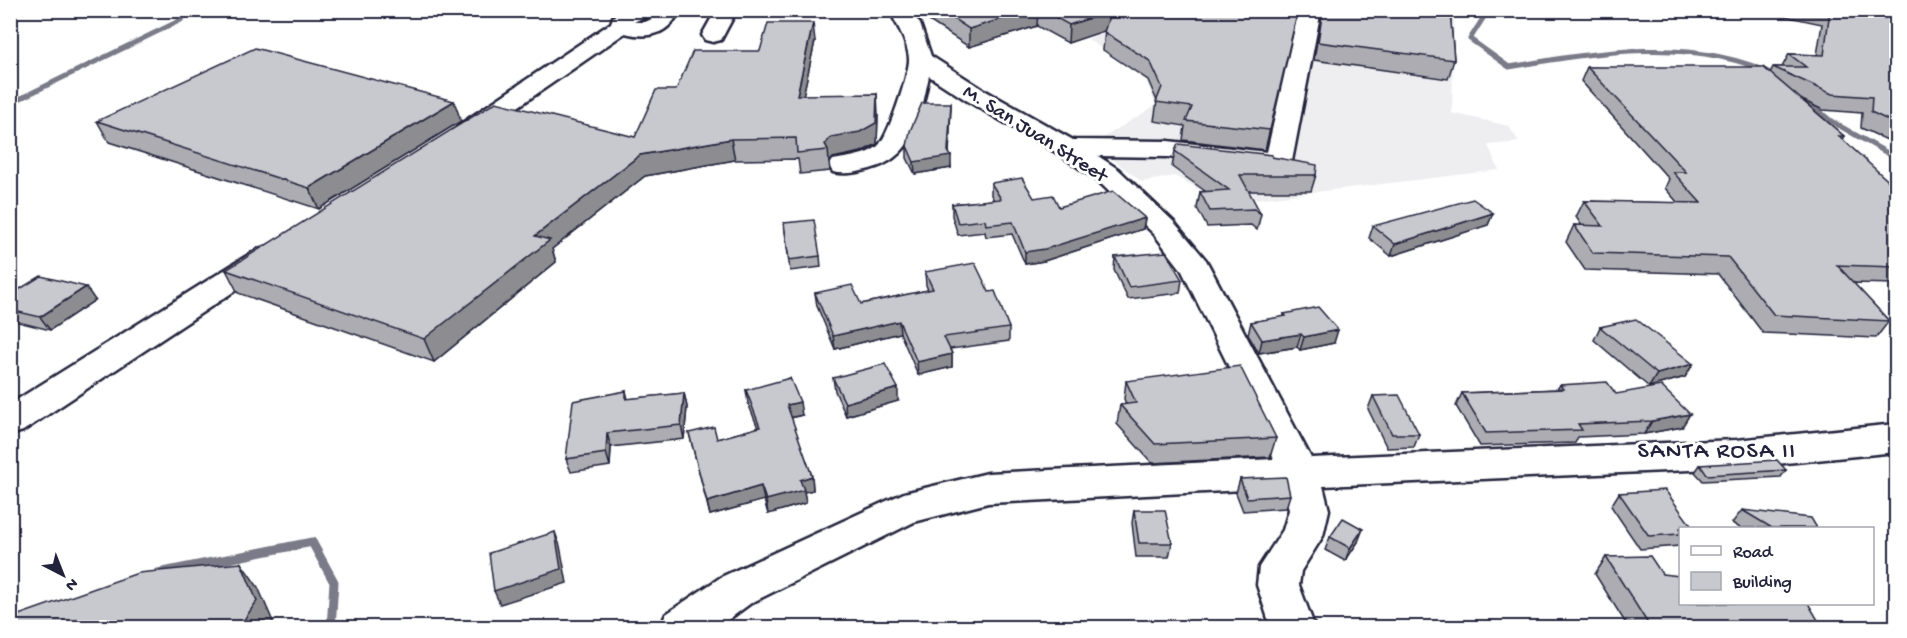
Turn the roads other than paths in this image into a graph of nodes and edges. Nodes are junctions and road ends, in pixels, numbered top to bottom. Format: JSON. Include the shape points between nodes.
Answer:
{"nodes":[{"id":1,"x":727,"y":10,"type":"edge"},
{"id":2,"x":899,"y":10,"type":"edge"},
{"id":3,"x":1310,"y":10,"type":"edge"},
{"id":4,"x":652,"y":11,"type":"edge"},
{"id":5,"x":713,"y":35,"type":"dead end"},
{"id":6,"x":921,"y":60,"type":"junction"},
{"id":7,"x":446,"y":144,"type":"edge"},
{"id":8,"x":1068,"y":148,"type":"junction"},
{"id":9,"x":843,"y":166,"type":"dead end"},
{"id":10,"x":295,"y":239,"type":"edge"},
{"id":11,"x":10,"y":422,"type":"edge"},
{"id":12,"x":1896,"y":438,"type":"edge"},
{"id":13,"x":1300,"y":473,"type":"junction"},
{"id":14,"x":694,"y":624,"type":"edge"},
{"id":15,"x":1293,"y":627,"type":"edge"}],
"edges":[{"from":1,"to":5,"type":"street"},
{"from":2,"to":6,"type":"street","via":[[909,24]]},
{"from":3,"to":8,"type":"street","via":[[1278,161],[1168,149]]},
{"from":4,"to":7,"type":"street","via":[[629,15],[622,25]]},
{"from":6,"to":8,"type":"street","name":"M. San Juan Street"},
{"from":6,"to":9,"type":"street","via":[[907,110],[890,150],[876,159]]},
{"from":8,"to":13,"type":"street","name":"M. San Juan Street","via":[[1108,175],[1164,228],[1195,267]]},
{"from":10,"to":11,"type":"street"},
{"from":12,"to":13,"type":"street","via":[[1736,454]]},
{"from":13,"to":14,"type":"street","via":[[988,488],[904,509],[736,590]]},
{"from":13,"to":15,"type":"street","name":"M. San Juan Street","via":[[1309,510],[1302,536],[1280,567],[1278,585]]}]}
